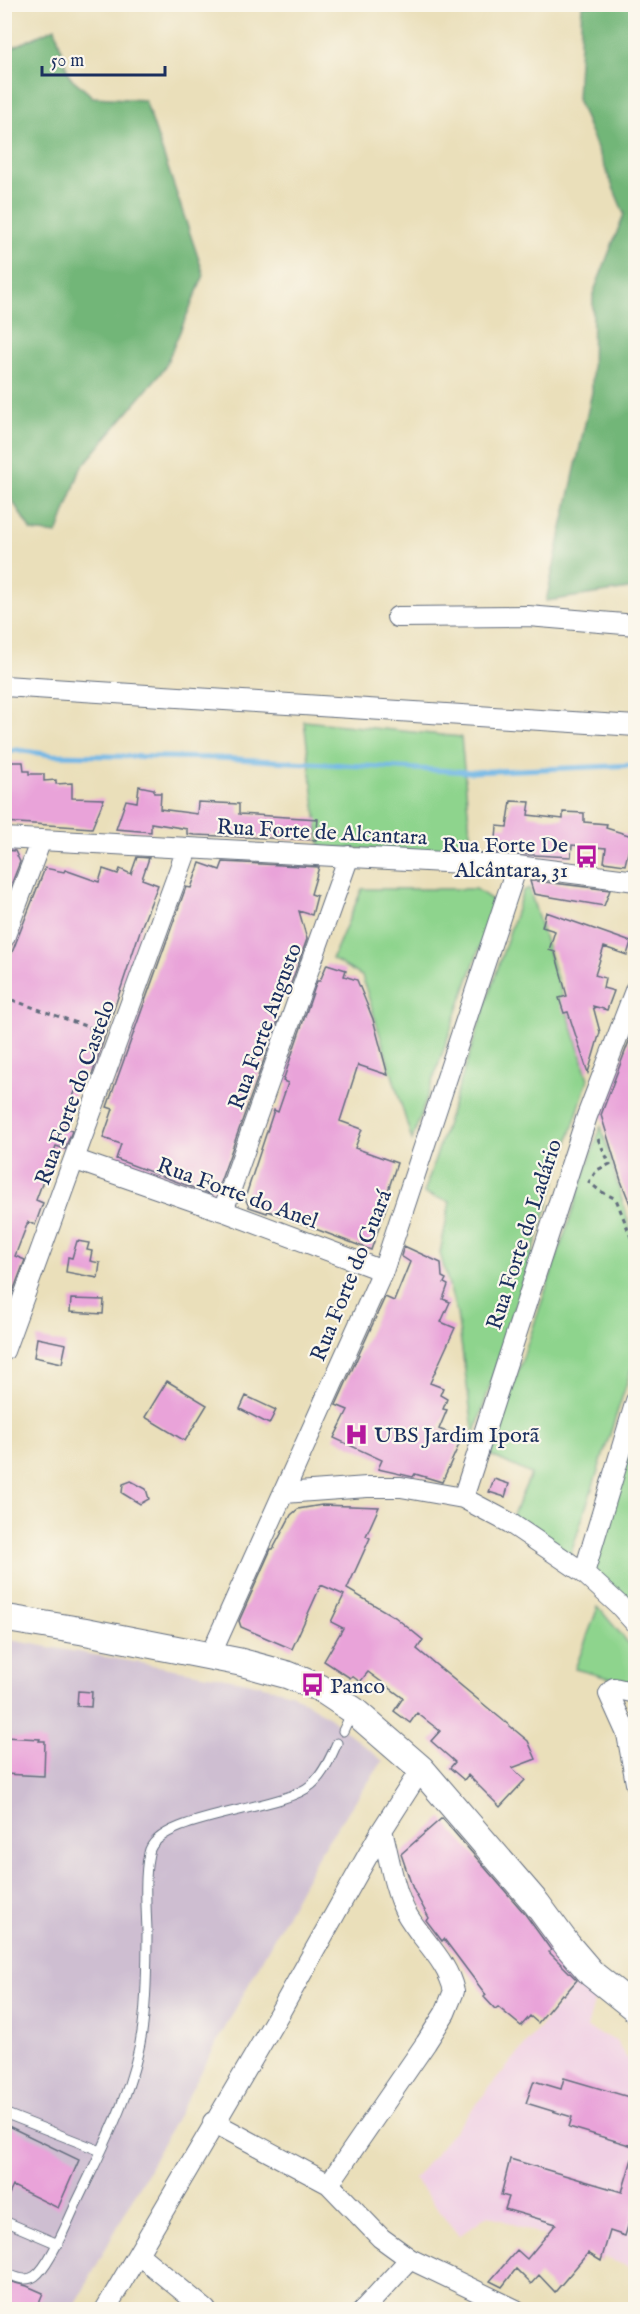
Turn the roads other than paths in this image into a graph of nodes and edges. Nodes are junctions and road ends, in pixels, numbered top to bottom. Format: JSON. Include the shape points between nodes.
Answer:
{"nodes":[{"id":1,"x":397,"y":617,"type":"dead end"},
{"id":2,"x":636,"y":625,"type":"edge"},
{"id":3,"x":4,"y":686,"type":"edge"},
{"id":4,"x":636,"y":726,"type":"edge"},
{"id":5,"x":4,"y":838,"type":"edge"},
{"id":6,"x":41,"y":840,"type":"junction"},
{"id":7,"x":188,"y":849,"type":"junction"},
{"id":8,"x":349,"y":856,"type":"junction"},
{"id":9,"x":517,"y":866,"type":"junction"},
{"id":10,"x":636,"y":881,"type":"edge"},
{"id":11,"x":4,"y":938,"type":"edge"},
{"id":12,"x":636,"y":988,"type":"edge"},
{"id":13,"x":76,"y":1160,"type":"junction"},
{"id":14,"x":223,"y":1211,"type":"junction"},
{"id":15,"x":383,"y":1271,"type":"junction"},
{"id":16,"x":4,"y":1351,"type":"edge"},
{"id":17,"x":636,"y":1401,"type":"edge"},
{"id":18,"x":284,"y":1493,"type":"junction"},
{"id":19,"x":463,"y":1498,"type":"junction"},
{"id":20,"x":584,"y":1573,"type":"junction"},
{"id":21,"x":4,"y":1618,"type":"edge"},
{"id":22,"x":636,"y":1624,"type":"edge"},
{"id":23,"x":210,"y":1656,"type":"junction"},
{"id":24,"x":636,"y":1693,"type":"edge"},
{"id":25,"x":337,"y":1743,"type":"dead end"},
{"id":26,"x":421,"y":1769,"type":"junction"},
{"id":27,"x":636,"y":1783,"type":"edge"},
{"id":28,"x":382,"y":1830,"type":"junction"},
{"id":29,"x":636,"y":2009,"type":"edge"},
{"id":30,"x":4,"y":2113,"type":"edge"},
{"id":31,"x":213,"y":2122,"type":"junction"},
{"id":32,"x":101,"y":2151,"type":"junction"},
{"id":33,"x":329,"y":2184,"type":"junction"},
{"id":34,"x":4,"y":2221,"type":"edge"},
{"id":35,"x":58,"y":2244,"type":"junction"},
{"id":36,"x":138,"y":2254,"type":"junction"},
{"id":37,"x":410,"y":2259,"type":"junction"},
{"id":38,"x":4,"y":2272,"type":"edge"},
{"id":39,"x":105,"y":2310,"type":"edge"},
{"id":40,"x":206,"y":2310,"type":"edge"},
{"id":41,"x":363,"y":2310,"type":"edge"},
{"id":42,"x":516,"y":2310,"type":"edge"}],
"edges":[{"from":1,"to":2,"type":"street","via":[[528,616]]},
{"from":3,"to":4,"type":"street"},
{"from":5,"to":6,"type":"street","name":"Rua Forte de Alcantara"},
{"from":6,"to":7,"type":"street","name":"Rua Forte de Alcantara"},
{"from":6,"to":11,"type":"street"},
{"from":7,"to":8,"type":"street","name":"Rua Forte de Alcantara"},
{"from":7,"to":13,"type":"street","name":"Rua Forte do Castelo"},
{"from":8,"to":9,"type":"street","name":"Rua Forte de Alcantara"},
{"from":8,"to":14,"type":"street","name":"Rua Forte Augusto"},
{"from":9,"to":10,"type":"street","name":"Rua Forte de Alcantara"},
{"from":9,"to":15,"type":"street","name":"Rua Forte do Guará"},
{"from":12,"to":19,"type":"street","name":"Rua Forte do Ladário","via":[[587,1116]]},
{"from":13,"to":14,"type":"street","name":"Rua Forte do Anel"},
{"from":13,"to":16,"type":"street","name":"Rua Forte do Castelo"},
{"from":14,"to":15,"type":"street","name":"Rua Forte do Anel"},
{"from":15,"to":18,"type":"street","name":"Rua Forte do Guará"},
{"from":17,"to":20,"type":"street"},
{"from":18,"to":19,"type":"street","via":[[401,1487]]},
{"from":18,"to":23,"type":"street","name":"Rua Forte do Guará"},
{"from":19,"to":20,"type":"street","via":[[510,1523]]},
{"from":20,"to":22,"type":"street"},
{"from":21,"to":23,"type":"main road"},
{"from":23,"to":26,"type":"main road","via":[[288,1675],[320,1688],[348,1721]]},
{"from":24,"to":27,"type":"street","via":[[614,1688],[609,1694],[627,1734]]},
{"from":25,"to":32,"type":"lane","via":[[311,1786],[191,1823],[153,1842],[147,1879],[143,2027],[118,2113]]},
{"from":26,"to":28,"type":"street"},
{"from":26,"to":29,"type":"main road","via":[[592,1974]]},
{"from":28,"to":31,"type":"street"},
{"from":28,"to":33,"type":"street","via":[[404,1910],[448,1972],[454,1991],[426,2043]]},
{"from":30,"to":32,"type":"lane"},
{"from":31,"to":33,"type":"street"},
{"from":31,"to":36,"type":"street"},
{"from":32,"to":35,"type":"lane"},
{"from":33,"to":37,"type":"street","via":[[381,2238]]},
{"from":34,"to":35,"type":"lane"},
{"from":35,"to":38,"type":"lane","via":[[36,2276],[17,2278]]},
{"from":36,"to":39,"type":"street"},
{"from":36,"to":40,"type":"street"},
{"from":37,"to":41,"type":"street"},
{"from":37,"to":42,"type":"street"}]}
